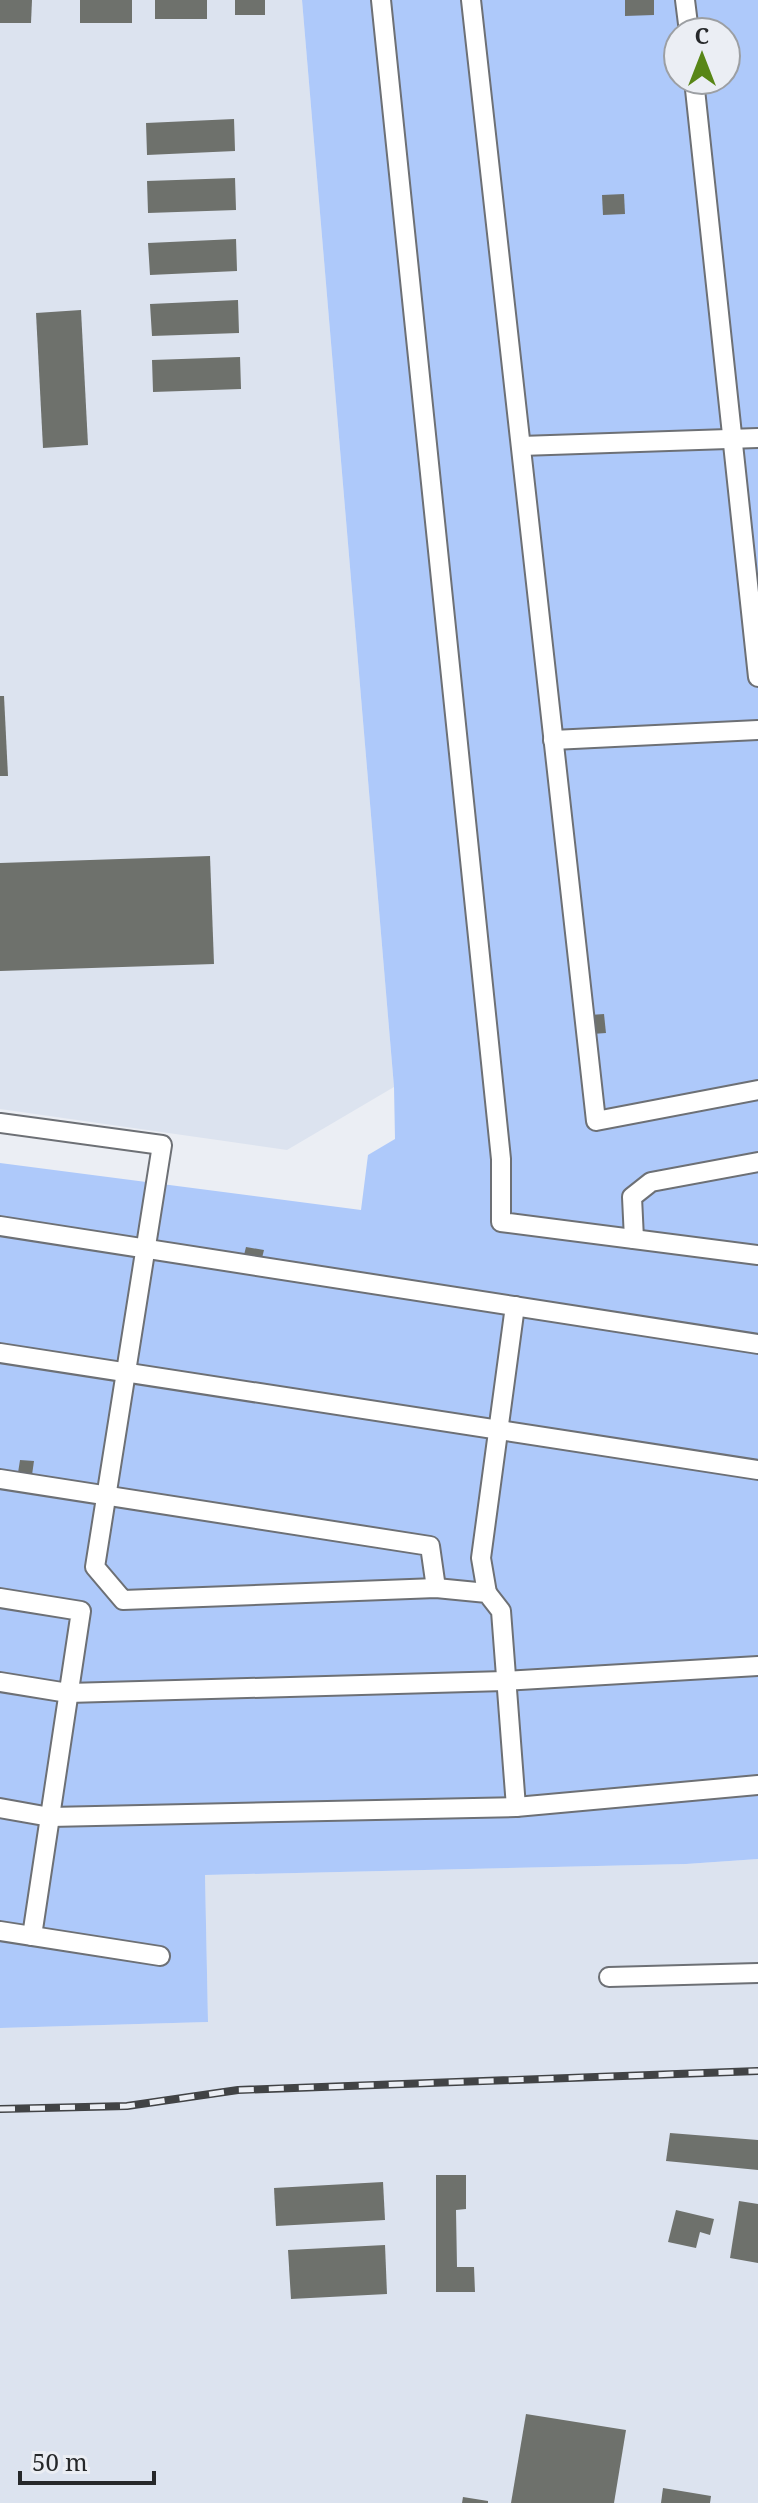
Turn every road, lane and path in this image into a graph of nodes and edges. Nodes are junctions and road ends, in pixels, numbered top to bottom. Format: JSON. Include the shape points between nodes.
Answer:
{"nodes":[{"id":1,"x":381,"y":0,"type":"edge"},
{"id":2,"x":471,"y":0,"type":"edge"},
{"id":3,"x":696,"y":96,"type":"edge"},
{"id":4,"x":758,"y":438,"type":"edge"},
{"id":5,"x":734,"y":439,"type":"junction"},
{"id":6,"x":521,"y":446,"type":"junction"},
{"id":7,"x":758,"y":677,"type":"edge"},
{"id":8,"x":758,"y":730,"type":"edge"},
{"id":9,"x":553,"y":740,"type":"junction"},
{"id":10,"x":758,"y":1090,"type":"edge"},
{"id":11,"x":0,"y":1123,"type":"edge"},
{"id":12,"x":758,"y":1162,"type":"edge"},
{"id":13,"x":0,"y":1226,"type":"edge"},
{"id":14,"x":634,"y":1239,"type":"junction"},
{"id":15,"x":146,"y":1248,"type":"junction"},
{"id":16,"x":758,"y":1255,"type":"edge"},
{"id":17,"x":515,"y":1306,"type":"junction"},
{"id":18,"x":758,"y":1344,"type":"edge"},
{"id":19,"x":0,"y":1353,"type":"edge"},
{"id":20,"x":126,"y":1372,"type":"junction"},
{"id":21,"x":498,"y":1430,"type":"junction"},
{"id":22,"x":758,"y":1470,"type":"edge"},
{"id":23,"x":0,"y":1479,"type":"edge"},
{"id":24,"x":106,"y":1497,"type":"junction"},
{"id":25,"x":436,"y":1588,"type":"junction"},
{"id":26,"x":487,"y":1593,"type":"junction"},
{"id":27,"x":0,"y":1598,"type":"edge"},
{"id":28,"x":758,"y":1666,"type":"edge"},
{"id":29,"x":505,"y":1681,"type":"junction"},
{"id":30,"x":0,"y":1682,"type":"edge"},
{"id":31,"x":68,"y":1693,"type":"junction"},
{"id":32,"x":758,"y":1785,"type":"edge"},
{"id":33,"x":516,"y":1807,"type":"junction"},
{"id":34,"x":0,"y":1808,"type":"edge"},
{"id":35,"x":50,"y":1817,"type":"junction"},
{"id":36,"x":0,"y":1931,"type":"edge"},
{"id":37,"x":32,"y":1936,"type":"junction"},
{"id":38,"x":160,"y":1956,"type":"dead end"},
{"id":39,"x":758,"y":1973,"type":"edge"},
{"id":40,"x":609,"y":1977,"type":"dead end"}],
"edges":[{"from":1,"to":14,"type":"street","via":[[501,1159],[501,1222]]},
{"from":2,"to":6,"type":"street"},
{"from":3,"to":5,"type":"street"},
{"from":4,"to":5,"type":"street"},
{"from":5,"to":6,"type":"street"},
{"from":5,"to":7,"type":"street"},
{"from":6,"to":9,"type":"street"},
{"from":8,"to":9,"type":"street"},
{"from":9,"to":10,"type":"street","via":[[596,1121]]},
{"from":11,"to":15,"type":"street","via":[[162,1145]]},
{"from":12,"to":14,"type":"street","via":[[651,1182],[632,1197]]},
{"from":13,"to":15,"type":"street"},
{"from":14,"to":16,"type":"street"},
{"from":15,"to":17,"type":"street"},
{"from":15,"to":20,"type":"street"},
{"from":17,"to":18,"type":"street"},
{"from":17,"to":21,"type":"street"},
{"from":19,"to":20,"type":"street"},
{"from":20,"to":21,"type":"street"},
{"from":20,"to":24,"type":"street"},
{"from":21,"to":22,"type":"street"},
{"from":21,"to":26,"type":"street","via":[[481,1558]]},
{"from":23,"to":24,"type":"street"},
{"from":24,"to":25,"type":"street","via":[[430,1546]]},
{"from":24,"to":25,"type":"street","via":[[95,1567],[123,1600]]},
{"from":25,"to":26,"type":"street"},
{"from":26,"to":29,"type":"street","via":[[501,1611]]},
{"from":27,"to":31,"type":"street","via":[[81,1611]]},
{"from":28,"to":29,"type":"street"},
{"from":29,"to":31,"type":"street"},
{"from":29,"to":33,"type":"street"},
{"from":30,"to":31,"type":"street"},
{"from":31,"to":35,"type":"street"},
{"from":32,"to":33,"type":"street"},
{"from":33,"to":35,"type":"street"},
{"from":34,"to":35,"type":"street"},
{"from":35,"to":37,"type":"street"},
{"from":36,"to":37,"type":"street"},
{"from":37,"to":38,"type":"street"},
{"from":39,"to":40,"type":"street"}]}
